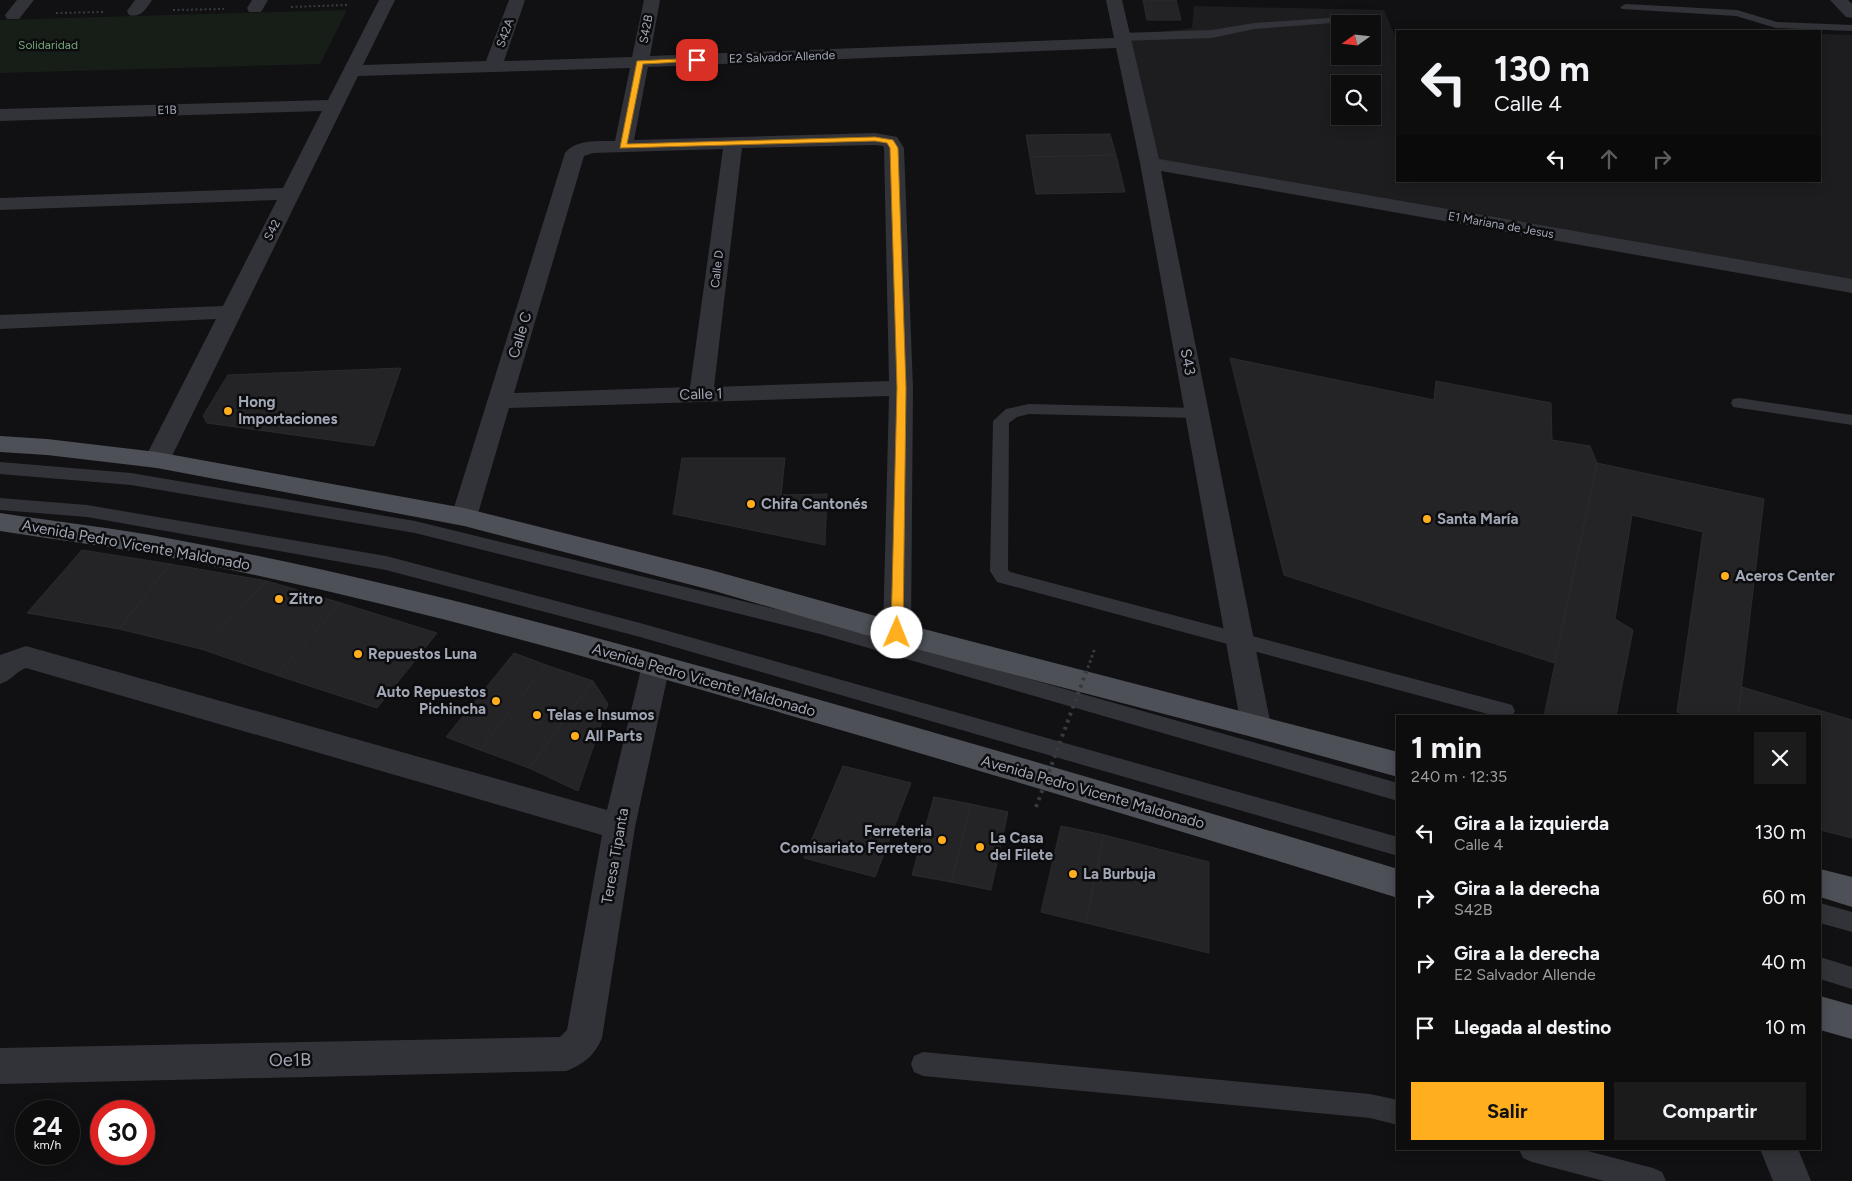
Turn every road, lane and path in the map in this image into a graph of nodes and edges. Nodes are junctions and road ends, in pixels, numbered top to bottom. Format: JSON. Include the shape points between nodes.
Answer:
{"nodes":[{"id":1,"x":26,"y":0,"type":"edge"},
{"id":2,"x":517,"y":0,"type":"edge"},
{"id":3,"x":652,"y":0,"type":"edge"},
{"id":4,"x":1114,"y":0,"type":"edge"},
{"id":5,"x":1838,"y":0,"type":"edge"},
{"id":6,"x":386,"y":2,"type":"edge"},
{"id":7,"x":258,"y":4,"type":"edge"},
{"id":8,"x":140,"y":6,"type":"edge"},
{"id":9,"x":1626,"y":7,"type":"dead end"},
{"id":10,"x":1852,"y":13,"type":"edge"},
{"id":11,"x":13,"y":15,"type":"joint"},
{"id":12,"x":1331,"y":21,"type":"edge"},
{"id":13,"x":1852,"y":28,"type":"edge"},
{"id":14,"x":1123,"y":40,"type":"junction"},
{"id":15,"x":639,"y":62,"type":"junction"},
{"id":16,"x":493,"y":66,"type":"junction"},
{"id":17,"x":351,"y":71,"type":"junction"},
{"id":18,"x":335,"y":105,"type":"junction"},
{"id":19,"x":0,"y":115,"type":"edge"},
{"id":20,"x":733,"y":143,"type":"junction"},
{"id":21,"x":623,"y":147,"type":"junction"},
{"id":22,"x":1150,"y":163,"type":"junction"},
{"id":23,"x":290,"y":194,"type":"junction"},
{"id":24,"x":0,"y":204,"type":"edge"},
{"id":25,"x":1852,"y":286,"type":"edge"},
{"id":26,"x":231,"y":312,"type":"junction"},
{"id":27,"x":0,"y":322,"type":"edge"},
{"id":28,"x":902,"y":388,"type":"junction"},
{"id":29,"x":701,"y":394,"type":"junction"},
{"id":30,"x":501,"y":401,"type":"junction"},
{"id":31,"x":1739,"y":403,"type":"dead end"},
{"id":32,"x":1197,"y":413,"type":"junction"},
{"id":33,"x":1852,"y":420,"type":"edge"},
{"id":34,"x":0,"y":444,"type":"edge"},
{"id":35,"x":157,"y":460,"type":"junction"},
{"id":36,"x":0,"y":468,"type":"edge"},
{"id":37,"x":0,"y":504,"type":"edge"},
{"id":38,"x":464,"y":517,"type":"junction"},
{"id":39,"x":0,"y":522,"type":"edge"},
{"id":40,"x":897,"y":633,"type":"junction"},
{"id":41,"x":1240,"y":640,"type":"junction"},
{"id":42,"x":1095,"y":648,"type":"dead end"},
{"id":43,"x":656,"y":665,"type":"junction"},
{"id":44,"x":8,"y":666,"type":"edge"},
{"id":45,"x":1505,"y":711,"type":"dead end"},
{"id":46,"x":1256,"y":726,"type":"junction"},
{"id":47,"x":1396,"y":764,"type":"edge"},
{"id":48,"x":1396,"y":791,"type":"edge"},
{"id":49,"x":1036,"y":807,"type":"dead end"},
{"id":50,"x":619,"y":827,"type":"junction"},
{"id":51,"x":1396,"y":845,"type":"edge"},
{"id":52,"x":1396,"y":883,"type":"edge"},
{"id":53,"x":1821,"y":883,"type":"edge"},
{"id":54,"x":1852,"y":892,"type":"edge"},
{"id":55,"x":1821,"y":913,"type":"edge"},
{"id":56,"x":1852,"y":922,"type":"edge"},
{"id":57,"x":1821,"y":968,"type":"edge"},
{"id":58,"x":1852,"y":978,"type":"edge"},
{"id":59,"x":1821,"y":1013,"type":"edge"},
{"id":60,"x":1852,"y":1022,"type":"edge"},
{"id":61,"x":577,"y":1046,"type":"joint"},
{"id":62,"x":923,"y":1064,"type":"dead end"},
{"id":63,"x":0,"y":1066,"type":"edge"},
{"id":64,"x":1396,"y":1112,"type":"edge"},
{"id":65,"x":1536,"y":1150,"type":"edge"},
{"id":66,"x":1779,"y":1150,"type":"edge"},
{"id":67,"x":1653,"y":1181,"type":"edge"},
{"id":68,"x":1792,"y":1181,"type":"edge"}],
"edges":[{"from":1,"to":11,"type":"street"},
{"from":2,"to":16,"type":"street","name":"S42A"},
{"from":3,"to":15,"type":"street","name":"S42B"},
{"from":4,"to":14,"type":"street","name":"S43"},
{"from":5,"to":10,"type":"street"},
{"from":6,"to":7,"type":"path"},
{"from":6,"to":17,"type":"street","name":"S42"},
{"from":7,"to":8,"type":"path"},
{"from":8,"to":11,"type":"path"},
{"from":9,"to":13,"type":"lane","via":[[1736,13],[1776,25]]},
{"from":12,"to":14,"type":"lane"},
{"from":14,"to":15,"type":"street","name":"E2 Salvador Allende"},
{"from":14,"to":22,"type":"street","name":"S43"},
{"from":15,"to":16,"type":"street","name":"E2 Salvador Allende"},
{"from":15,"to":21,"type":"street","name":"S42B"},
{"from":16,"to":17,"type":"street","name":"E2 Salvador Allende"},
{"from":17,"to":18,"type":"street","name":"S42"},
{"from":18,"to":19,"type":"street","name":"E1B"},
{"from":18,"to":23,"type":"street","name":"S42"},
{"from":20,"to":21,"type":"street"},
{"from":20,"to":28,"type":"street","via":[[890,141],[894,148]]},
{"from":20,"to":29,"type":"street","name":"Calle D"},
{"from":21,"to":30,"type":"street","name":"Calle C","via":[[590,147],[575,153]]},
{"from":22,"to":25,"type":"street","name":"E1 Mariana de Jesus"},
{"from":22,"to":32,"type":"street","name":"S43"},
{"from":23,"to":24,"type":"street"},
{"from":23,"to":26,"type":"street","name":"S42"},
{"from":26,"to":27,"type":"street"},
{"from":26,"to":35,"type":"street","name":"S42"},
{"from":28,"to":29,"type":"street","name":"Calle 1"},
{"from":28,"to":40,"type":"street"},
{"from":29,"to":30,"type":"street","name":"Calle 1"},
{"from":30,"to":38,"type":"street","name":"Calle C"},
{"from":31,"to":33,"type":"lane"},
{"from":32,"to":41,"type":"street","name":"S43"},
{"from":32,"to":41,"type":"lane","via":[[1029,409],[1012,413],[1001,421],[999,571],[1004,577]]},
{"from":34,"to":35,"type":"main road"},
{"from":35,"to":38,"type":"main road"},
{"from":36,"to":48,"type":"lane","via":[[131,479],[415,526],[820,627]]},
{"from":37,"to":51,"type":"lane","via":[[88,511],[386,564],[659,636]]},
{"from":38,"to":40,"type":"main road","via":[[711,580]]},
{"from":39,"to":43,"type":"main road","name":"Avenida Pedro Vicente Maldonado","via":[[170,548],[286,572]]},
{"from":40,"to":46,"type":"main road"},
{"from":41,"to":45,"type":"lane"},
{"from":41,"to":46,"type":"street","name":"S43"},
{"from":42,"to":49,"type":"path","bridge":true},
{"from":43,"to":50,"type":"street","name":"Teresa Tipanta"},
{"from":43,"to":52,"type":"main road","name":"Avenida Pedro Vicente Maldonado","via":[[1074,785]]},
{"from":44,"to":50,"type":"street","via":[[26,656]]},
{"from":46,"to":47,"type":"main road"},
{"from":50,"to":61,"type":"street","name":"Teresa Tipanta","via":[[584,1038]]},
{"from":53,"to":54,"type":"main road"},
{"from":55,"to":56,"type":"lane"},
{"from":57,"to":58,"type":"lane"},
{"from":59,"to":60,"type":"main road"},
{"from":61,"to":63,"type":"street","name":"Oe1B","via":[[566,1054]]},
{"from":62,"to":64,"type":"lane","via":[[1370,1106]]},
{"from":65,"to":67,"type":"lane"},
{"from":66,"to":68,"type":"street"}]}
